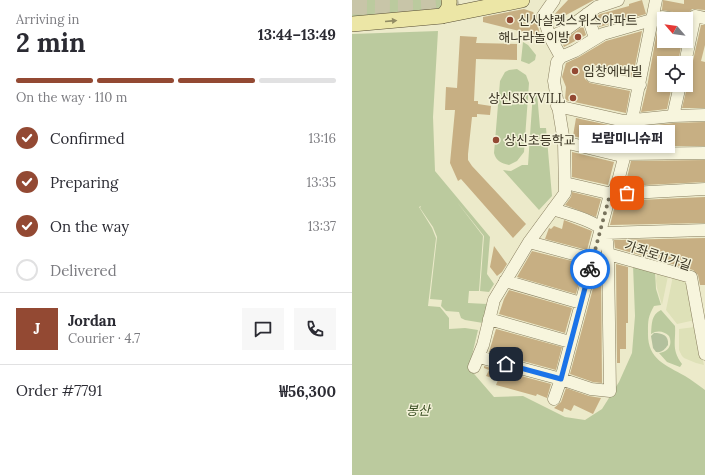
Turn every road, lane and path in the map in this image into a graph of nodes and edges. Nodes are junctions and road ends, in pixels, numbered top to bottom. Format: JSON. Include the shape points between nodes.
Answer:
{"nodes":[{"id":1,"x":449,"y":0,"type":"edge"},
{"id":2,"x":463,"y":0,"type":"edge"},
{"id":3,"x":522,"y":0,"type":"edge"},
{"id":4,"x":554,"y":0,"type":"edge"},
{"id":5,"x":618,"y":0,"type":"edge"},
{"id":6,"x":656,"y":0,"type":"edge"},
{"id":7,"x":478,"y":5,"type":"edge"},
{"id":8,"x":587,"y":14,"type":"junction"},
{"id":9,"x":442,"y":16,"type":"junction"},
{"id":10,"x":657,"y":19,"type":"edge"},
{"id":11,"x":695,"y":19,"type":"edge"},
{"id":12,"x":653,"y":20,"type":"junction"},
{"id":13,"x":352,"y":24,"type":"edge"},
{"id":14,"x":550,"y":37,"type":"junction"},
{"id":15,"x":595,"y":38,"type":"junction"},
{"id":16,"x":687,"y":56,"type":"edge"},
{"id":17,"x":559,"y":60,"type":"junction"},
{"id":18,"x":592,"y":76,"type":"dead end"},
{"id":19,"x":640,"y":85,"type":"junction"},
{"id":20,"x":678,"y":92,"type":"edge"},
{"id":21,"x":558,"y":106,"type":"junction"},
{"id":22,"x":705,"y":115,"type":"edge"},
{"id":23,"x":673,"y":116,"type":"junction"},
{"id":24,"x":632,"y":120,"type":"junction"},
{"id":25,"x":564,"y":142,"type":"junction"},
{"id":26,"x":705,"y":153,"type":"edge"},
{"id":27,"x":625,"y":154,"type":"junction"},
{"id":28,"x":565,"y":183,"type":"junction"},
{"id":29,"x":705,"y":189,"type":"edge"},
{"id":30,"x":612,"y":194,"type":"junction"},
{"id":31,"x":553,"y":209,"type":"junction"},
{"id":32,"x":705,"y":230,"type":"edge"},
{"id":33,"x":603,"y":231,"type":"junction"},
{"id":34,"x":529,"y":242,"type":"junction"},
{"id":35,"x":608,"y":254,"type":"junction"},
{"id":36,"x":592,"y":259,"type":"junction"},
{"id":37,"x":505,"y":281,"type":"junction"},
{"id":38,"x":581,"y":303,"type":"junction"},
{"id":39,"x":489,"y":319,"type":"junction"},
{"id":40,"x":570,"y":342,"type":"junction"},
{"id":41,"x":705,"y":354,"type":"edge"},
{"id":42,"x":561,"y":379,"type":"junction"},
{"id":43,"x":554,"y":399,"type":"dead end"}],
"edges":[{"from":1,"to":9,"type":"main road","via":[[450,6]]},
{"from":2,"to":7,"type":"main road","via":[[468,8]]},
{"from":3,"to":7,"type":"main road"},
{"from":4,"to":14,"type":"street","via":[[543,16]]},
{"from":5,"to":8,"type":"street","via":[[597,7]]},
{"from":6,"to":12,"type":"street"},
{"from":7,"to":9,"type":"main road"},
{"from":8,"to":14,"type":"street","via":[[564,31]]},
{"from":8,"to":15,"type":"street"},
{"from":13,"to":9,"type":"main road","one_way":true},
{"from":10,"to":12,"type":"street"},
{"from":11,"to":16,"type":"street"},
{"from":12,"to":15,"type":"street"},
{"from":12,"to":19,"type":"street"},
{"from":14,"to":17,"type":"street"},
{"from":15,"to":17,"type":"street"},
{"from":17,"to":21,"type":"street","via":[[554,81]]},
{"from":18,"to":19,"type":"street"},
{"from":19,"to":24,"type":"street"},
{"from":20,"to":23,"type":"street"},
{"from":21,"to":24,"type":"street","via":[[624,121]]},
{"from":21,"to":25,"type":"street"},
{"from":22,"to":23,"type":"street"},
{"from":23,"to":24,"type":"street"},
{"from":24,"to":27,"type":"street"},
{"from":25,"to":27,"type":"street","via":[[618,155]]},
{"from":25,"to":28,"type":"street"},
{"from":26,"to":27,"type":"street"},
{"from":27,"to":30,"type":"street"},
{"from":28,"to":30,"type":"street"},
{"from":28,"to":31,"type":"street","via":[[565,193]]},
{"from":29,"to":30,"type":"street"},
{"from":30,"to":33,"type":"street"},
{"from":31,"to":33,"type":"street","via":[[595,224]]},
{"from":31,"to":34,"type":"street"},
{"from":32,"to":33,"type":"street","name":"가좌로11가길"},
{"from":33,"to":35,"type":"street"},
{"from":33,"to":36,"type":"street"},
{"from":34,"to":36,"type":"street"},
{"from":34,"to":37,"type":"street"},
{"from":35,"to":41,"type":"street","name":"가좌로11가길","via":[[691,277]]},
{"from":35,"to":42,"type":"street","name":"가좌로11가길","via":[[610,391],[591,389]]},
{"from":36,"to":38,"type":"street"},
{"from":37,"to":38,"type":"street"},
{"from":37,"to":39,"type":"street","via":[[494,300]]},
{"from":38,"to":40,"type":"street"},
{"from":39,"to":40,"type":"street"},
{"from":39,"to":42,"type":"street","name":"가좌로11가길","via":[[477,362]]},
{"from":40,"to":42,"type":"street"},
{"from":42,"to":43,"type":"street"}]}
